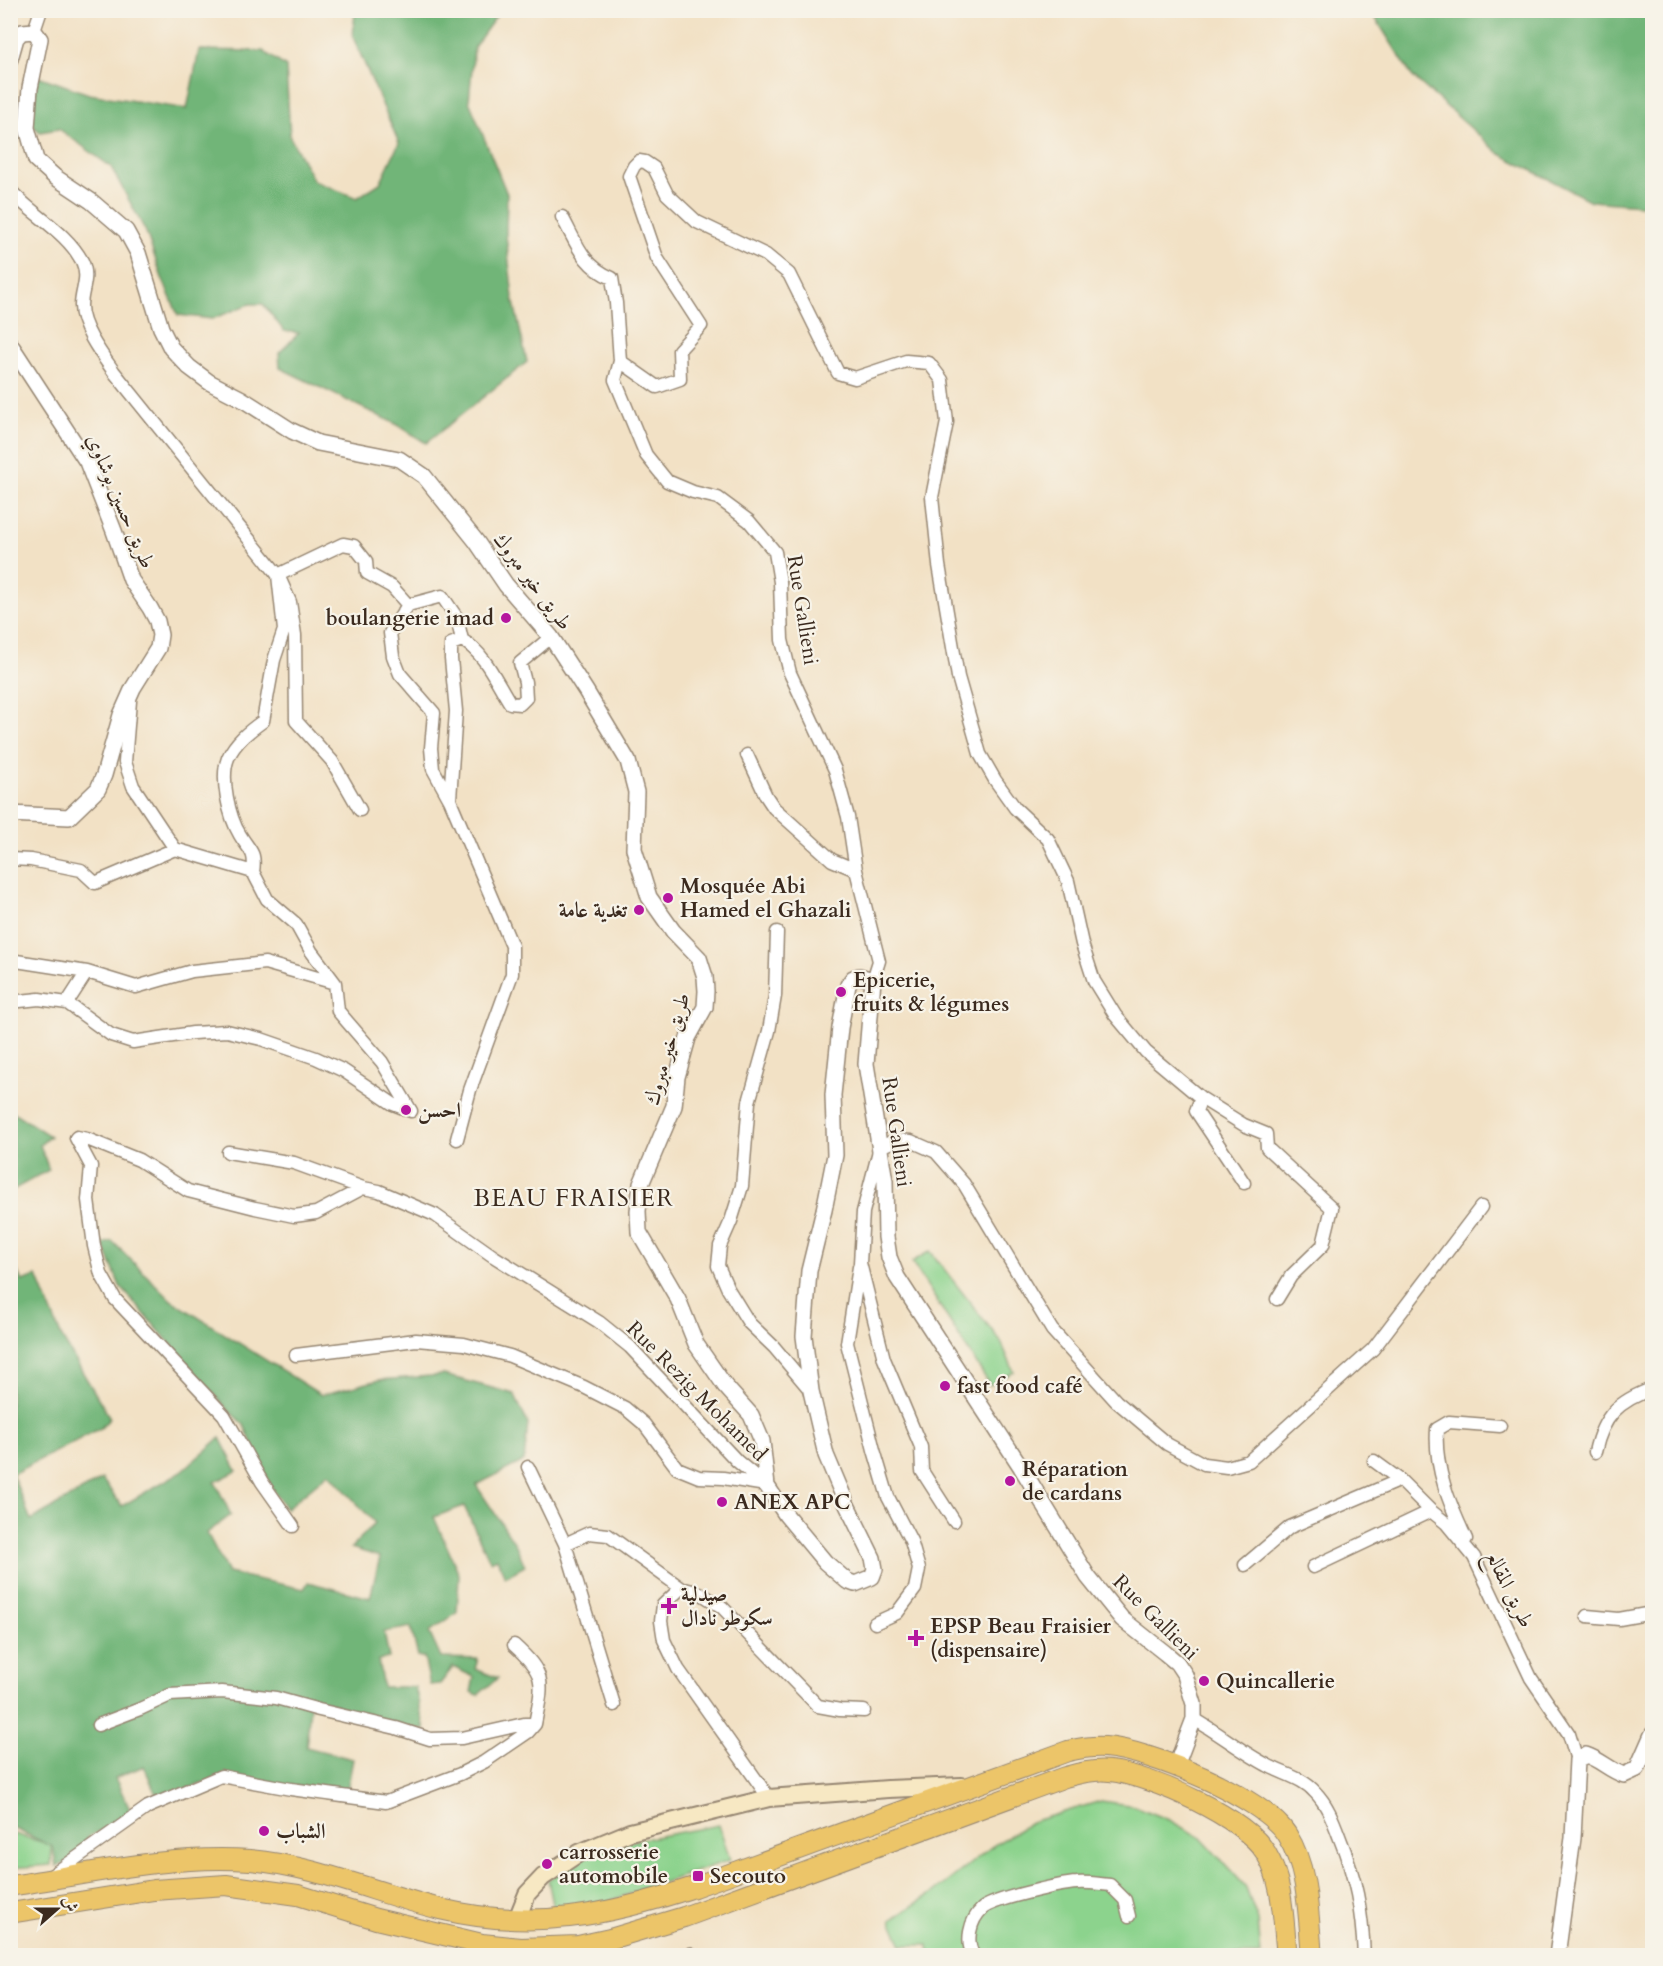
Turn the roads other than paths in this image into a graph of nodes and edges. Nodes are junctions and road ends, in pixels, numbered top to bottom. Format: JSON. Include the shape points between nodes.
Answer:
{"nodes":[{"id":1,"x":41,"y":10,"type":"edge"},
{"id":2,"x":34,"y":32,"type":"junction"},
{"id":3,"x":10,"y":59,"type":"edge"},
{"id":4,"x":10,"y":190,"type":"edge"},
{"id":5,"x":562,"y":217,"type":"dead end"},
{"id":6,"x":10,"y":344,"type":"edge"},
{"id":7,"x":620,"y":361,"type":"junction"},
{"id":8,"x":278,"y":575,"type":"junction"},
{"id":9,"x":408,"y":605,"type":"junction"},
{"id":10,"x":551,"y":638,"type":"junction"},
{"id":11,"x":457,"y":642,"type":"junction"},
{"id":12,"x":130,"y":694,"type":"junction"},
{"id":13,"x":747,"y":755,"type":"dead end"},
{"id":14,"x":450,"y":800,"type":"junction"},
{"id":15,"x":360,"y":810,"type":"dead end"},
{"id":16,"x":10,"y":814,"type":"edge"},
{"id":17,"x":175,"y":849,"type":"junction"},
{"id":18,"x":10,"y":859,"type":"edge"},
{"id":19,"x":856,"y":870,"type":"junction"},
{"id":20,"x":253,"y":872,"type":"junction"},
{"id":21,"x":777,"y":932,"type":"dead end"},
{"id":22,"x":10,"y":960,"type":"edge"},
{"id":23,"x":87,"y":972,"type":"junction"},
{"id":24,"x":873,"y":980,"type":"junction"},
{"id":25,"x":335,"y":983,"type":"junction"},
{"id":26,"x":10,"y":1002,"type":"edge"},
{"id":27,"x":68,"y":1003,"type":"junction"},
{"id":28,"x":1201,"y":1098,"type":"junction"},
{"id":29,"x":457,"y":1139,"type":"dead end"},
{"id":30,"x":880,"y":1147,"type":"junction"},
{"id":31,"x":228,"y":1152,"type":"dead end"},
{"id":32,"x":1244,"y":1183,"type":"dead end"},
{"id":33,"x":363,"y":1188,"type":"junction"},
{"id":34,"x":1482,"y":1208,"type":"dead end"},
{"id":35,"x":860,"y":1263,"type":"junction"},
{"id":36,"x":1277,"y":1299,"type":"dead end"},
{"id":37,"x":296,"y":1355,"type":"dead end"},
{"id":38,"x":1653,"y":1389,"type":"edge"},
{"id":39,"x":811,"y":1391,"type":"junction"},
{"id":40,"x":1500,"y":1426,"type":"dead end"},
{"id":41,"x":1595,"y":1452,"type":"dead end"},
{"id":42,"x":1374,"y":1461,"type":"dead end"},
{"id":43,"x":528,"y":1467,"type":"dead end"},
{"id":44,"x":1400,"y":1480,"type":"junction"},
{"id":45,"x":767,"y":1485,"type":"junction"},
{"id":46,"x":1431,"y":1511,"type":"junction"},
{"id":47,"x":954,"y":1521,"type":"dead end"},
{"id":48,"x":293,"y":1526,"type":"dead end"},
{"id":49,"x":565,"y":1544,"type":"junction"},
{"id":50,"x":1474,"y":1557,"type":"junction"},
{"id":51,"x":1245,"y":1565,"type":"dead end"},
{"id":52,"x":1313,"y":1568,"type":"dead end"},
{"id":53,"x":681,"y":1588,"type":"junction"},
{"id":54,"x":1653,"y":1613,"type":"edge"},
{"id":55,"x":1587,"y":1616,"type":"dead end"},
{"id":56,"x":875,"y":1623,"type":"dead end"},
{"id":57,"x":514,"y":1645,"type":"dead end"},
{"id":58,"x":614,"y":1704,"type":"dead end"},
{"id":59,"x":864,"y":1711,"type":"dead end"},
{"id":60,"x":1194,"y":1719,"type":"junction"},
{"id":61,"x":535,"y":1724,"type":"junction"},
{"id":62,"x":98,"y":1725,"type":"dead end"},
{"id":63,"x":1653,"y":1735,"type":"edge"},
{"id":64,"x":1577,"y":1760,"type":"junction"},
{"id":65,"x":1176,"y":1766,"type":"junction"},
{"id":66,"x":972,"y":1786,"type":"junction"},
{"id":67,"x":768,"y":1798,"type":"junction"},
{"id":68,"x":45,"y":1881,"type":"junction"},
{"id":69,"x":10,"y":1886,"type":"edge"},
{"id":70,"x":10,"y":1913,"type":"edge"},
{"id":71,"x":1130,"y":1916,"type":"dead end"},
{"id":72,"x":517,"y":1920,"type":"junction"},
{"id":73,"x":974,"y":1956,"type":"edge"},
{"id":74,"x":1287,"y":1956,"type":"edge"},
{"id":75,"x":1312,"y":1956,"type":"edge"},
{"id":76,"x":1364,"y":1956,"type":"edge"},
{"id":77,"x":1557,"y":1956,"type":"edge"}],
"edges":[{"from":1,"to":2,"type":"street"},
{"from":2,"to":3,"type":"street","via":[[22,32],[16,38]]},
{"from":2,"to":10,"type":"street","name":"طريق خير مبروك","via":[[40,39],[27,128],[36,160],[126,231],[138,253],[171,348],[209,382],[292,431],[318,443],[399,459],[424,476]]},
{"from":4,"to":8,"type":"street","via":[[51,225],[83,263],[87,280],[81,307],[92,341]]},
{"from":5,"to":7,"type":"street","via":[[586,260],[597,272],[612,278]]},
{"from":6,"to":12,"type":"street","name":"طريق حسين بوشاوي","via":[[87,462],[130,580],[157,621],[158,648]]},
{"from":7,"to":19,"type":"street","name":"Rue Gallieni","via":[[615,380],[646,455],[667,481],[718,498],[749,521],[775,552],[782,640],[790,673],[835,770],[848,817]]},
{"from":7,"to":28,"type":"street","via":[[657,387],[680,379],[679,350],[701,326],[657,258],[629,176],[639,161],[654,168],[667,194],[697,222],[766,255],[789,274],[838,373],[855,378],[906,361],[929,363],[942,380],[947,422],[932,497],[939,565],[958,677],[980,754],[1015,808],[1048,839],[1068,880],[1082,944],[1095,981],[1115,1015],[1146,1052]]},
{"from":8,"to":9,"type":"street","via":[[344,544],[354,546],[366,561],[367,573],[392,586]]},
{"from":8,"to":15,"type":"street","via":[[290,602],[295,635],[296,721],[332,761]]},
{"from":8,"to":20,"type":"street","via":[[284,630],[262,721],[243,736],[228,759],[230,810],[255,859]]},
{"from":9,"to":11,"type":"street","via":[[442,596],[457,618]]},
{"from":9,"to":14,"type":"street","via":[[390,633],[393,656],[400,674],[434,713],[433,769]]},
{"from":10,"to":11,"type":"street","via":[[520,663],[526,698],[520,705],[510,703],[473,646]]},
{"from":10,"to":45,"type":"street","name":"طريق خير مبروك","via":[[628,761],[636,792],[634,849],[649,897],[699,958],[705,977],[705,1007],[688,1038],[674,1106],[641,1184],[639,1232],[678,1299],[696,1344],[751,1415],[762,1441]]},
{"from":11,"to":14,"type":"street","via":[[451,659],[456,711]]},
{"from":12,"to":16,"type":"street","name":"طريق حسين بوشاوي","via":[[104,775],[87,801],[69,817]]},
{"from":12,"to":17,"type":"street","via":[[125,762],[133,786]]},
{"from":13,"to":19,"type":"street","via":[[774,808],[832,860]]},
{"from":14,"to":29,"type":"street","via":[[513,946],[512,974],[470,1090]]},
{"from":17,"to":18,"type":"street","via":[[95,883],[81,870]]},
{"from":17,"to":20,"type":"street"},
{"from":19,"to":24,"type":"street","name":"Rue Gallieni","via":[[879,961]]},
{"from":20,"to":25,"type":"street","via":[[267,899],[296,924]]},
{"from":21,"to":39,"type":"street","via":[[775,996],[749,1102],[742,1185],[720,1246],[718,1266],[749,1323]]},
{"from":22,"to":23,"type":"street"},
{"from":23,"to":25,"type":"street","via":[[136,987],[192,971],[265,963]]},
{"from":23,"to":27,"type":"street"},
{"from":24,"to":30,"type":"street","name":"Rue Gallieni","via":[[866,1064]]},
{"from":24,"to":39,"type":"street","name":"طريق خير مبروك","via":[[859,976],[850,982],[840,1028],[833,1095],[835,1155],[809,1270],[806,1306],[804,1336]]},
{"from":25,"to":27,"type":"street","via":[[338,1011],[382,1062],[411,1111],[393,1104],[344,1071],[261,1039],[227,1031],[133,1042],[111,1035]]},
{"from":26,"to":27,"type":"street","via":[[39,999]]},
{"from":28,"to":32,"type":"street","via":[[1196,1111]]},
{"from":28,"to":36,"type":"street","via":[[1266,1134],[1267,1148],[1332,1208],[1323,1245],[1291,1276]]},
{"from":30,"to":34,"type":"street","via":[[896,1140],[911,1141],[936,1152],[964,1184],[1052,1330],[1116,1401],[1167,1444],[1204,1464],[1227,1467],[1249,1461],[1372,1349]]},
{"from":30,"to":35,"type":"street","via":[[862,1212]]},
{"from":30,"to":60,"type":"street","name":"Rue Gallieni","via":[[886,1237],[897,1277],[1088,1577],[1122,1619],[1165,1653],[1185,1675],[1194,1704]]},
{"from":31,"to":33,"type":"street","name":"Rue Rezig Mohamed","via":[[294,1163]]},
{"from":33,"to":45,"type":"street","name":"Rue Rezig Mohamed","via":[[435,1215],[599,1322],[630,1347],[737,1461]]},
{"from":33,"to":48,"type":"street","via":[[316,1213],[294,1216],[188,1191],[139,1160],[76,1138],[91,1166],[88,1200],[101,1274],[115,1299],[224,1415],[262,1482]]},
{"from":35,"to":47,"type":"street","via":[[884,1359],[921,1447],[922,1471]]},
{"from":35,"to":56,"type":"street","via":[[848,1343],[873,1450],[919,1569],[915,1589],[897,1613]]},
{"from":37,"to":45,"type":"street","via":[[416,1340],[464,1344],[510,1356],[624,1408],[644,1424],[677,1468],[699,1477]]},
{"from":38,"to":41,"type":"street","via":[[1610,1413]]},
{"from":39,"to":45,"type":"street","name":"طريق خير مبروك","via":[[826,1455],[873,1558],[872,1576],[855,1584],[825,1562]]},
{"from":40,"to":50,"type":"street","via":[[1449,1422],[1437,1429],[1446,1496]]},
{"from":42,"to":44,"type":"street","name":"طريق المقالع"},
{"from":43,"to":49,"type":"street"},
{"from":44,"to":46,"type":"street","name":"طريق المقالع"},
{"from":44,"to":51,"type":"street","via":[[1290,1527]]},
{"from":46,"to":50,"type":"street","name":"طريق المقالع"},
{"from":46,"to":52,"type":"street"},
{"from":49,"to":53,"type":"street","via":[[589,1533],[608,1535]]},
{"from":49,"to":58,"type":"street"},
{"from":50,"to":64,"type":"street","name":"طريق المقالع","via":[[1531,1678],[1569,1734]]},
{"from":53,"to":59,"type":"street","via":[[700,1593],[722,1607],[818,1706]]},
{"from":53,"to":67,"type":"street","via":[[663,1605],[664,1640],[678,1669]]},
{"from":54,"to":55,"type":"street","via":[[1619,1619]]},
{"from":57,"to":61,"type":"street","via":[[532,1661],[541,1681]]},
{"from":60,"to":65,"type":"street","name":"Rue Gallieni"},
{"from":60,"to":76,"type":"street","via":[[1266,1765],[1302,1781],[1324,1802],[1357,1886]]},
{"from":61,"to":62,"type":"street","via":[[462,1738],[430,1739],[276,1698],[222,1692],[170,1695]]},
{"from":61,"to":68,"type":"street","via":[[484,1762],[387,1802],[221,1776],[148,1807]]},
{"from":63,"to":64,"type":"street","via":[[1637,1769],[1624,1775],[1610,1770],[1597,1758],[1586,1755]]},
{"from":64,"to":77,"type":"street","via":[[1573,1838]]},
{"from":65,"to":66,"type":"highway","via":[[1129,1750],[1093,1746],[1068,1751]]},
{"from":65,"to":75,"type":"highway","via":[[1243,1797],[1283,1829],[1294,1847],[1305,1886]]},
{"from":66,"to":67,"type":"main road"},
{"from":66,"to":72,"type":"highway","via":[[644,1904],[587,1916]]},
{"from":67,"to":72,"type":"main road","via":[[630,1832],[579,1853],[543,1877],[527,1894]]},
{"from":68,"to":69,"type":"highway"},
{"from":68,"to":72,"type":"highway","via":[[204,1859],[251,1860],[296,1867],[441,1909]]},
{"from":70,"to":74,"type":"highway","via":[[154,1890],[226,1885],[298,1895],[482,1944],[521,1948],[578,1946],[684,1917],[1065,1777],[1100,1771],[1137,1777],[1173,1791],[1231,1821],[1258,1842],[1272,1864],[1278,1884]]},
{"from":71,"to":73,"type":"street","via":[[1125,1900],[1110,1885],[1076,1883],[1011,1897],[982,1908],[968,1932]]}]}
